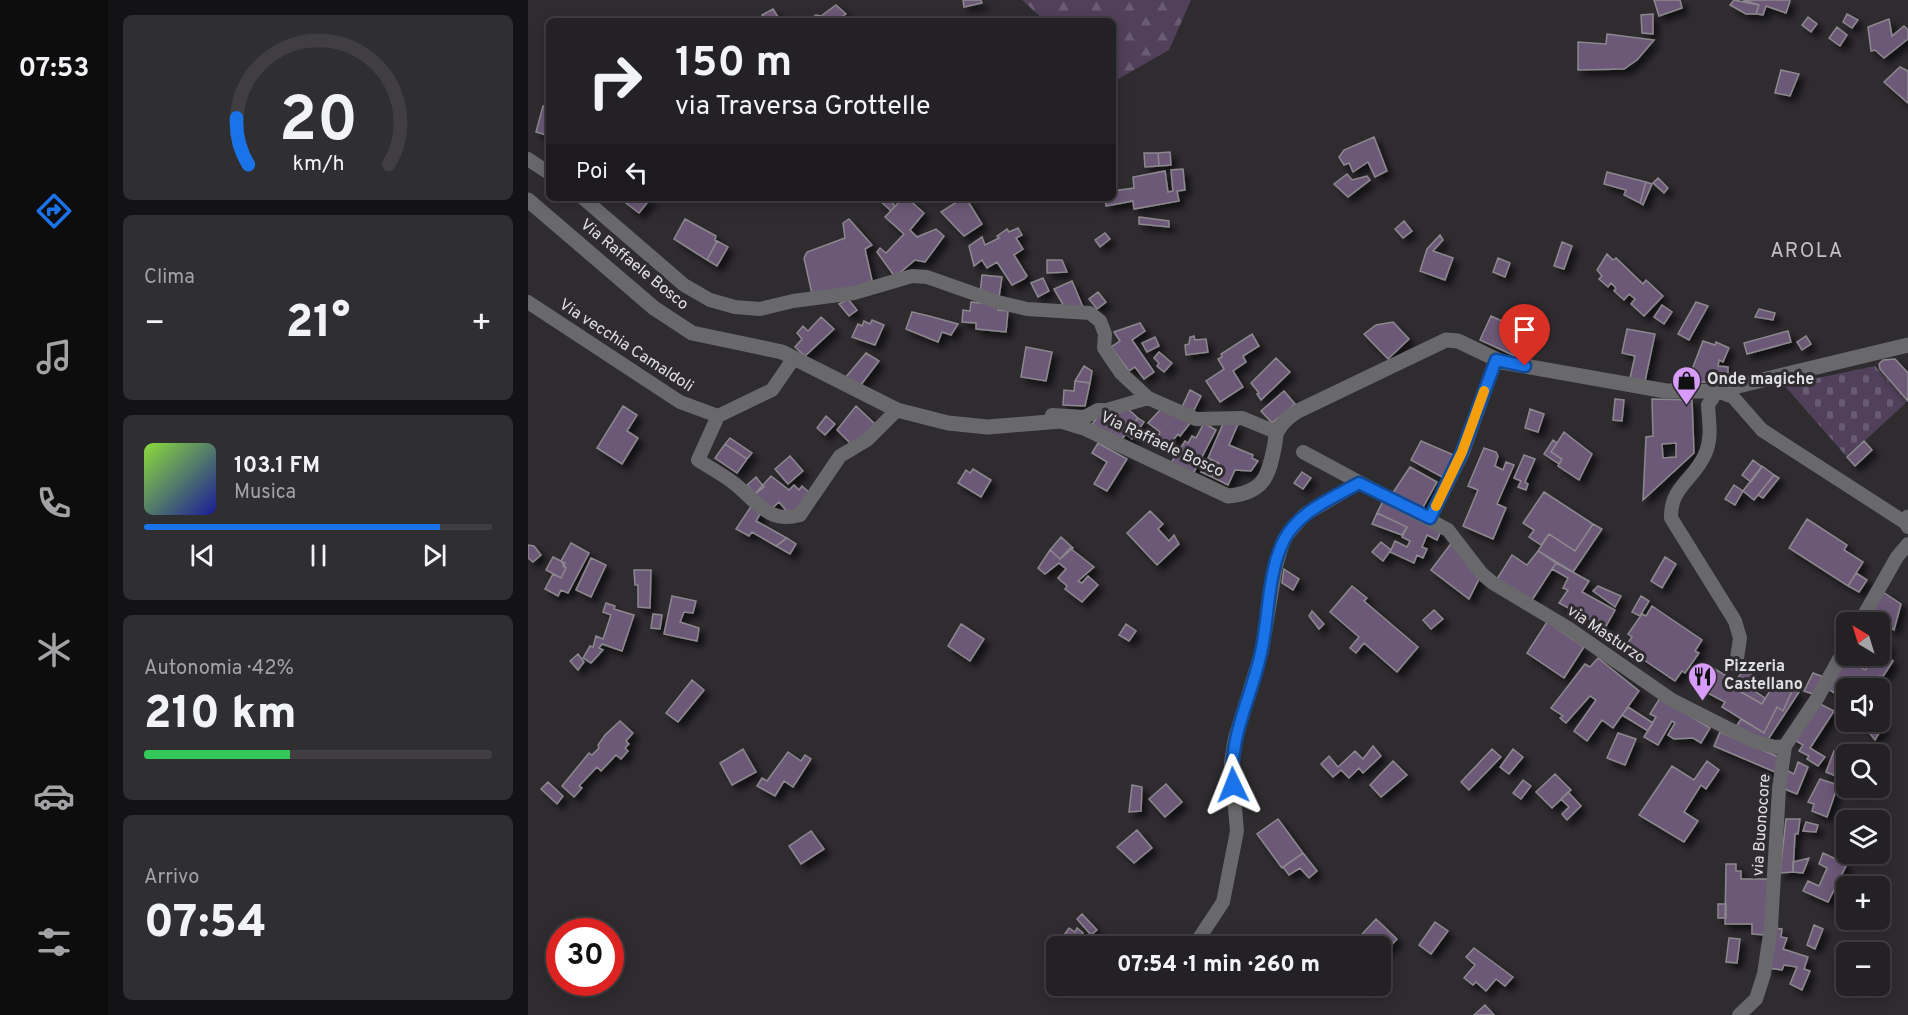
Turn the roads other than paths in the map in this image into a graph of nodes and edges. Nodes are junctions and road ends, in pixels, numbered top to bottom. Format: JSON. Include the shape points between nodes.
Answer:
{"nodes":[{"id":1,"x":528,"y":159,"type":"edge"},
{"id":2,"x":546,"y":171,"type":"edge"},
{"id":3,"x":528,"y":200,"type":"edge"},
{"id":4,"x":586,"y":201,"type":"edge"},
{"id":5,"x":528,"y":302,"type":"edge"},
{"id":6,"x":1908,"y":345,"type":"edge"},
{"id":7,"x":794,"y":358,"type":"junction"},
{"id":8,"x":1496,"y":360,"type":"junction"},
{"id":9,"x":1717,"y":391,"type":"junction"},
{"id":10,"x":1148,"y":398,"type":"junction"},
{"id":11,"x":897,"y":410,"type":"junction"},
{"id":12,"x":718,"y":416,"type":"junction"},
{"id":13,"x":988,"y":427,"type":"junction"},
{"id":14,"x":1276,"y":432,"type":"junction"},
{"id":15,"x":1303,"y":452,"type":"dead end"},
{"id":16,"x":1359,"y":483,"type":"junction"},
{"id":17,"x":1430,"y":518,"type":"junction"},
{"id":18,"x":1907,"y":522,"type":"edge"},
{"id":19,"x":1908,"y":544,"type":"edge"},
{"id":20,"x":1866,"y":612,"type":"edge"},
{"id":21,"x":1736,"y":665,"type":"dead end"},
{"id":22,"x":1836,"y":665,"type":"edge"},
{"id":23,"x":1785,"y":746,"type":"junction"},
{"id":24,"x":1201,"y":936,"type":"edge"},
{"id":25,"x":1739,"y":1015,"type":"edge"}],
"edges":[{"from":1,"to":2,"type":"street"},
{"from":3,"to":7,"type":"street","name":"Via Raffaele Bosco","via":[[654,308],[692,333]]},
{"from":4,"to":10,"type":"street","via":[[684,285],[710,300],[735,307],[760,309],[854,293],[912,276],[927,277],[1027,309],[1090,313],[1100,321],[1105,334],[1104,348],[1121,374]]},
{"from":5,"to":12,"type":"street","name":"Via vecchia Camaldoli","via":[[680,402]]},
{"from":6,"to":9,"type":"street"},
{"from":7,"to":11,"type":"street","name":"Via Raffaele Bosco"},
{"from":7,"to":12,"type":"street","via":[[772,390]]},
{"from":8,"to":9,"type":"street","via":[[1666,391]]},
{"from":8,"to":14,"type":"street","via":[[1458,341],[1435,344],[1298,411],[1284,420]]},
{"from":8,"to":17,"type":"street","via":[[1462,452]]},
{"from":9,"to":18,"type":"street","via":[[1733,397],[1762,430]]},
{"from":9,"to":21,"type":"street","via":[[1708,405],[1710,434],[1706,453],[1690,478],[1675,492],[1671,518],[1735,621],[1740,638]]},
{"from":10,"to":13,"type":"street","via":[[1085,417],[1016,419]]},
{"from":10,"to":14,"type":"street","via":[[1196,419],[1242,418]]},
{"from":11,"to":12,"type":"street","via":[[867,440],[840,456],[800,515],[785,519],[758,505],[698,460]]},
{"from":11,"to":13,"type":"street","name":"Via Raffaele Bosco","via":[[948,423]]},
{"from":13,"to":14,"type":"street","name":"Via Raffaele Bosco","via":[[1061,421],[1084,428],[1228,496],[1245,495],[1265,479]]},
{"from":15,"to":16,"type":"street","name":"via Masturzo"},
{"from":16,"to":17,"type":"street","name":"via Masturzo"},
{"from":16,"to":24,"type":"street","via":[[1304,515],[1284,539],[1262,650],[1231,762],[1237,831],[1224,902]]},
{"from":17,"to":23,"type":"street","name":"via Masturzo","via":[[1448,530],[1493,583],[1568,628],[1672,700],[1753,741]]},
{"from":19,"to":20,"type":"street"},
{"from":22,"to":23,"type":"street","name":"via Buonocore"},
{"from":23,"to":25,"type":"street","name":"via Buonocore","via":[[1764,974],[1756,999]]}]}
